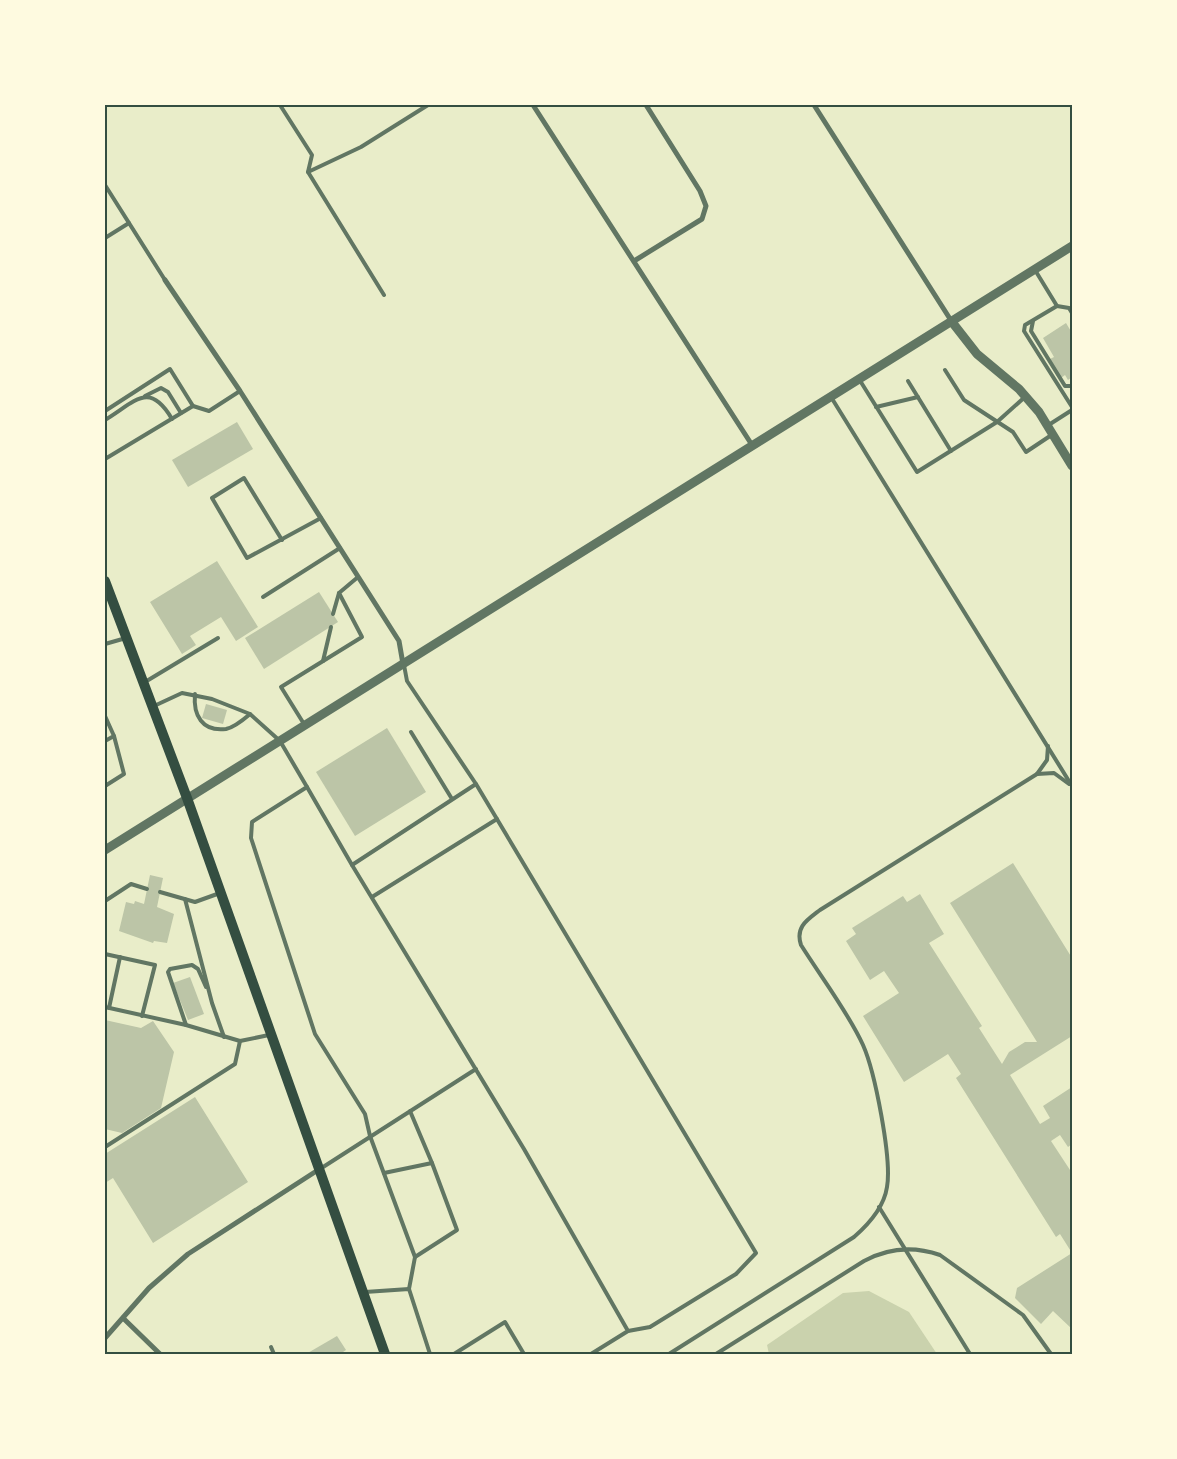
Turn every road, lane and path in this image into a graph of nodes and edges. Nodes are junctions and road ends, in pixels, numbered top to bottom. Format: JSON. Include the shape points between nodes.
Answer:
{"nodes":[{"id":1,"x":280,"y":105,"type":"edge"},
{"id":2,"x":428,"y":105,"type":"edge"},
{"id":3,"x":534,"y":105,"type":"edge"},
{"id":4,"x":646,"y":105,"type":"edge"},
{"id":5,"x":814,"y":105,"type":"edge"},
{"id":6,"x":308,"y":172,"type":"junction"},
{"id":7,"x":105,"y":185,"type":"edge"},
{"id":8,"x":129,"y":223,"type":"junction"},
{"id":9,"x":105,"y":238,"type":"edge"},
{"id":10,"x":1072,"y":246,"type":"edge"},
{"id":11,"x":634,"y":261,"type":"junction"},
{"id":12,"x":1034,"y":270,"type":"junction"},
{"id":13,"x":165,"y":280,"type":"joint"},
{"id":14,"x":384,"y":295,"type":"dead end"},
{"id":15,"x":1057,"y":306,"type":"junction"},
{"id":16,"x":1072,"y":313,"type":"edge"},
{"id":17,"x":1033,"y":321,"type":"junction"},
{"id":18,"x":952,"y":322,"type":"junction"},
{"id":19,"x":945,"y":370,"type":"dead end"},
{"id":20,"x":859,"y":379,"type":"junction"},
{"id":21,"x":908,"y":380,"type":"dead end"},
{"id":22,"x":1072,"y":386,"type":"edge"},
{"id":23,"x":240,"y":392,"type":"junction"},
{"id":24,"x":1026,"y":396,"type":"junction"},
{"id":25,"x":143,"y":397,"type":"junction"},
{"id":26,"x":831,"y":397,"type":"junction"},
{"id":27,"x":918,"y":397,"type":"junction"},
{"id":28,"x":193,"y":406,"type":"junction"},
{"id":29,"x":876,"y":407,"type":"junction"},
{"id":30,"x":1072,"y":409,"type":"edge"},
{"id":31,"x":105,"y":411,"type":"edge"},
{"id":32,"x":181,"y":413,"type":"junction"},
{"id":33,"x":172,"y":419,"type":"junction"},
{"id":34,"x":105,"y":420,"type":"edge"},
{"id":35,"x":997,"y":422,"type":"junction"},
{"id":36,"x":1047,"y":426,"type":"junction"},
{"id":37,"x":1052,"y":434,"type":"junction"},
{"id":38,"x":752,"y":445,"type":"junction"},
{"id":39,"x":951,"y":452,"type":"junction"},
{"id":40,"x":105,"y":459,"type":"edge"},
{"id":41,"x":1070,"y":460,"type":"edge"},
{"id":42,"x":320,"y":518,"type":"junction"},
{"id":43,"x":282,"y":540,"type":"junction"},
{"id":44,"x":340,"y":548,"type":"junction"},
{"id":45,"x":358,"y":577,"type":"junction"},
{"id":46,"x":105,"y":581,"type":"edge"},
{"id":47,"x":339,"y":593,"type":"junction"},
{"id":48,"x":263,"y":597,"type":"dead end"},
{"id":49,"x":333,"y":614,"type":"dead end"},
{"id":50,"x":331,"y":627,"type":"dead end"},
{"id":51,"x":128,"y":638,"type":"junction"},
{"id":52,"x":218,"y":638,"type":"dead end"},
{"id":53,"x":105,"y":644,"type":"edge"},
{"id":54,"x":323,"y":661,"type":"junction"},
{"id":55,"x":403,"y":664,"type":"junction"},
{"id":56,"x":145,"y":682,"type":"junction"},
{"id":57,"x":195,"y":694,"type":"junction"},
{"id":58,"x":154,"y":706,"type":"junction"},
{"id":59,"x":250,"y":714,"type":"junction"},
{"id":60,"x":105,"y":716,"type":"edge"},
{"id":61,"x":306,"y":726,"type":"junction"},
{"id":62,"x":411,"y":732,"type":"dead end"},
{"id":63,"x":114,"y":736,"type":"junction"},
{"id":64,"x":105,"y":741,"type":"edge"},
{"id":65,"x":280,"y":742,"type":"junction"},
{"id":66,"x":1048,"y":746,"type":"junction"},
{"id":67,"x":1037,"y":774,"type":"junction"},
{"id":68,"x":476,"y":784,"type":"junction"},
{"id":69,"x":105,"y":786,"type":"edge"},
{"id":70,"x":1072,"y":786,"type":"edge"},
{"id":71,"x":307,"y":787,"type":"junction"},
{"id":72,"x":187,"y":798,"type":"junction"},
{"id":73,"x":452,"y":799,"type":"junction"},
{"id":74,"x":497,"y":819,"type":"junction"},
{"id":75,"x":105,"y":850,"type":"edge"},
{"id":76,"x":352,"y":865,"type":"junction"},
{"id":77,"x":147,"y":889,"type":"dead end"},
{"id":78,"x":160,"y":892,"type":"dead end"},
{"id":79,"x":220,"y":892,"type":"junction"},
{"id":80,"x":372,"y":897,"type":"junction"},
{"id":81,"x":185,"y":899,"type":"junction"},
{"id":82,"x":105,"y":901,"type":"edge"},
{"id":83,"x":105,"y":954,"type":"edge"},
{"id":84,"x":120,"y":957,"type":"junction"},
{"id":85,"x":212,"y":1003,"type":"junction"},
{"id":86,"x":107,"y":1007,"type":"edge"},
{"id":87,"x":142,"y":1016,"type":"junction"},
{"id":88,"x":186,"y":1025,"type":"junction"},
{"id":89,"x":270,"y":1035,"type":"junction"},
{"id":90,"x":224,"y":1037,"type":"junction"},
{"id":91,"x":240,"y":1041,"type":"junction"},
{"id":92,"x":476,"y":1069,"type":"junction"},
{"id":93,"x":410,"y":1111,"type":"junction"},
{"id":94,"x":370,"y":1136,"type":"junction"},
{"id":95,"x":105,"y":1147,"type":"edge"},
{"id":96,"x":432,"y":1162,"type":"junction"},
{"id":97,"x":318,"y":1170,"type":"junction"},
{"id":98,"x":384,"y":1173,"type":"junction"},
{"id":99,"x":879,"y":1207,"type":"junction"},
{"id":100,"x":904,"y":1250,"type":"junction"},
{"id":101,"x":415,"y":1257,"type":"junction"},
{"id":102,"x":409,"y":1289,"type":"junction"},
{"id":103,"x":362,"y":1292,"type":"junction"},
{"id":104,"x":123,"y":1318,"type":"junction"},
{"id":105,"x":628,"y":1331,"type":"junction"},
{"id":106,"x":105,"y":1338,"type":"edge"},
{"id":107,"x":271,"y":1347,"type":"dead end"},
{"id":108,"x":160,"y":1354,"type":"edge"},
{"id":109,"x":274,"y":1354,"type":"edge"},
{"id":110,"x":386,"y":1354,"type":"edge"},
{"id":111,"x":430,"y":1354,"type":"edge"},
{"id":112,"x":454,"y":1354,"type":"edge"},
{"id":113,"x":524,"y":1354,"type":"edge"},
{"id":114,"x":591,"y":1354,"type":"edge"},
{"id":115,"x":669,"y":1354,"type":"edge"},
{"id":116,"x":716,"y":1354,"type":"edge"},
{"id":117,"x":970,"y":1354,"type":"edge"},
{"id":118,"x":1051,"y":1354,"type":"edge"}],
"edges":[{"from":1,"to":6,"type":"lane","via":[[312,155]]},
{"from":2,"to":6,"type":"lane","via":[[361,146]]},
{"from":3,"to":11,"type":"street"},
{"from":4,"to":11,"type":"street","via":[[700,191],[706,206],[702,219]]},
{"from":5,"to":18,"type":"street"},
{"from":6,"to":14,"type":"lane"},
{"from":7,"to":8,"type":"lane"},
{"from":8,"to":9,"type":"lane"},
{"from":8,"to":13,"type":"lane"},
{"from":10,"to":12,"type":"street"},
{"from":11,"to":38,"type":"street"},
{"from":12,"to":15,"type":"lane"},
{"from":12,"to":18,"type":"street"},
{"from":13,"to":23,"type":"street"},
{"from":15,"to":16,"type":"lane","via":[[1069,308]]},
{"from":15,"to":17,"type":"lane"},
{"from":17,"to":22,"type":"lane","via":[[1031,331],[1065,386]]},
{"from":17,"to":30,"type":"lane","via":[[1025,325],[1024,331]]},
{"from":18,"to":20,"type":"street"},
{"from":18,"to":24,"type":"street","via":[[977,354]]},
{"from":19,"to":35,"type":"lane","via":[[964,400]]},
{"from":20,"to":26,"type":"street"},
{"from":20,"to":29,"type":"lane"},
{"from":21,"to":27,"type":"lane"},
{"from":23,"to":28,"type":"lane","via":[[209,411]]},
{"from":23,"to":42,"type":"street"},
{"from":24,"to":35,"type":"lane"},
{"from":24,"to":36,"type":"street"},
{"from":25,"to":32,"type":"lane","via":[[161,388],[168,392]]},
{"from":25,"to":33,"type":"lane","via":[[153,397],[162,403]]},
{"from":25,"to":34,"type":"lane"},
{"from":26,"to":38,"type":"street"},
{"from":26,"to":66,"type":"lane"},
{"from":27,"to":29,"type":"lane"},
{"from":27,"to":39,"type":"lane"},
{"from":28,"to":31,"type":"lane","via":[[170,369]]},
{"from":28,"to":32,"type":"lane"},
{"from":29,"to":39,"type":"lane","via":[[917,472]]},
{"from":30,"to":36,"type":"lane"},
{"from":32,"to":33,"type":"lane"},
{"from":33,"to":40,"type":"lane"},
{"from":35,"to":37,"type":"lane","via":[[1013,432],[1026,452]]},
{"from":35,"to":39,"type":"lane"},
{"from":36,"to":37,"type":"street"},
{"from":37,"to":41,"type":"street"},
{"from":38,"to":55,"type":"street"},
{"from":42,"to":43,"type":"lane"},
{"from":42,"to":44,"type":"street"},
{"from":43,"to":43,"type":"lane","via":[[247,558],[212,498],[244,478]]},
{"from":44,"to":45,"type":"street"},
{"from":44,"to":48,"type":"lane"},
{"from":45,"to":47,"type":"lane"},
{"from":45,"to":55,"type":"street","via":[[399,642]]},
{"from":46,"to":51,"type":"main road"},
{"from":47,"to":49,"type":"lane"},
{"from":47,"to":54,"type":"lane","via":[[362,637]]},
{"from":50,"to":54,"type":"lane"},
{"from":51,"to":53,"type":"lane"},
{"from":51,"to":56,"type":"main road"},
{"from":52,"to":56,"type":"lane"},
{"from":54,"to":61,"type":"lane","via":[[282,687]]},
{"from":55,"to":61,"type":"street"},
{"from":55,"to":68,"type":"lane","via":[[407,681]]},
{"from":56,"to":58,"type":"main road"},
{"from":57,"to":58,"type":"lane","via":[[182,693]]},
{"from":57,"to":59,"type":"lane"},
{"from":57,"to":59,"type":"lane","via":[[196,715],[201,722],[212,727],[226,729]]},
{"from":58,"to":72,"type":"main road"},
{"from":59,"to":65,"type":"lane"},
{"from":60,"to":63,"type":"lane"},
{"from":61,"to":65,"type":"street"},
{"from":62,"to":73,"type":"lane"},
{"from":63,"to":64,"type":"lane"},
{"from":63,"to":69,"type":"lane","via":[[124,774]]},
{"from":65,"to":71,"type":"lane"},
{"from":65,"to":72,"type":"street"},
{"from":66,"to":67,"type":"lane","via":[[1047,760]]},
{"from":66,"to":70,"type":"lane"},
{"from":67,"to":70,"type":"lane","via":[[1054,773]]},
{"from":67,"to":99,"type":"lane","via":[[820,910],[801,926],[801,946],[860,1039],[872,1072],[887,1156],[887,1188]]},
{"from":68,"to":73,"type":"lane"},
{"from":68,"to":74,"type":"lane"},
{"from":71,"to":76,"type":"lane"},
{"from":71,"to":94,"type":"lane","via":[[252,822],[251,838],[315,1034],[365,1114]]},
{"from":72,"to":75,"type":"street"},
{"from":72,"to":79,"type":"main road"},
{"from":73,"to":76,"type":"lane"},
{"from":74,"to":80,"type":"lane"},
{"from":74,"to":105,"type":"lane","via":[[756,1253],[736,1274],[650,1327]]},
{"from":76,"to":80,"type":"lane"},
{"from":77,"to":82,"type":"lane","via":[[132,884]]},
{"from":78,"to":81,"type":"lane"},
{"from":79,"to":81,"type":"lane","via":[[196,902]]},
{"from":79,"to":89,"type":"main road"},
{"from":80,"to":92,"type":"lane"},
{"from":81,"to":85,"type":"lane"},
{"from":83,"to":84,"type":"lane"},
{"from":84,"to":86,"type":"lane"},
{"from":84,"to":87,"type":"lane","via":[[155,965]]},
{"from":85,"to":88,"type":"lane","via":[[198,969],[192,965],[170,969],[167,975]]},
{"from":85,"to":90,"type":"lane"},
{"from":86,"to":87,"type":"lane"},
{"from":87,"to":88,"type":"lane"},
{"from":88,"to":90,"type":"lane"},
{"from":89,"to":91,"type":"lane"},
{"from":89,"to":97,"type":"main road"},
{"from":90,"to":91,"type":"lane"},
{"from":91,"to":95,"type":"lane","via":[[235,1064]]},
{"from":92,"to":93,"type":"lane"},
{"from":92,"to":105,"type":"lane"},
{"from":93,"to":94,"type":"lane"},
{"from":93,"to":96,"type":"lane"},
{"from":94,"to":97,"type":"lane"},
{"from":94,"to":98,"type":"lane"},
{"from":96,"to":98,"type":"lane"},
{"from":96,"to":101,"type":"lane","via":[[457,1230]]},
{"from":97,"to":103,"type":"main road"},
{"from":97,"to":104,"type":"street","via":[[188,1254],[149,1288]]},
{"from":98,"to":101,"type":"lane"},
{"from":99,"to":100,"type":"lane"},
{"from":99,"to":115,"type":"lane","via":[[866,1227],[854,1237]]},
{"from":100,"to":116,"type":"lane","via":[[886,1251],[864,1260]]},
{"from":100,"to":117,"type":"lane"},
{"from":100,"to":118,"type":"lane","via":[[927,1250],[940,1254],[1023,1315]]},
{"from":101,"to":102,"type":"lane"},
{"from":102,"to":103,"type":"lane"},
{"from":102,"to":111,"type":"lane"},
{"from":103,"to":110,"type":"main road"},
{"from":104,"to":106,"type":"street"},
{"from":104,"to":108,"type":"street"},
{"from":105,"to":114,"type":"lane"},
{"from":107,"to":109,"type":"lane"},
{"from":112,"to":113,"type":"lane","via":[[505,1322]]}]}
